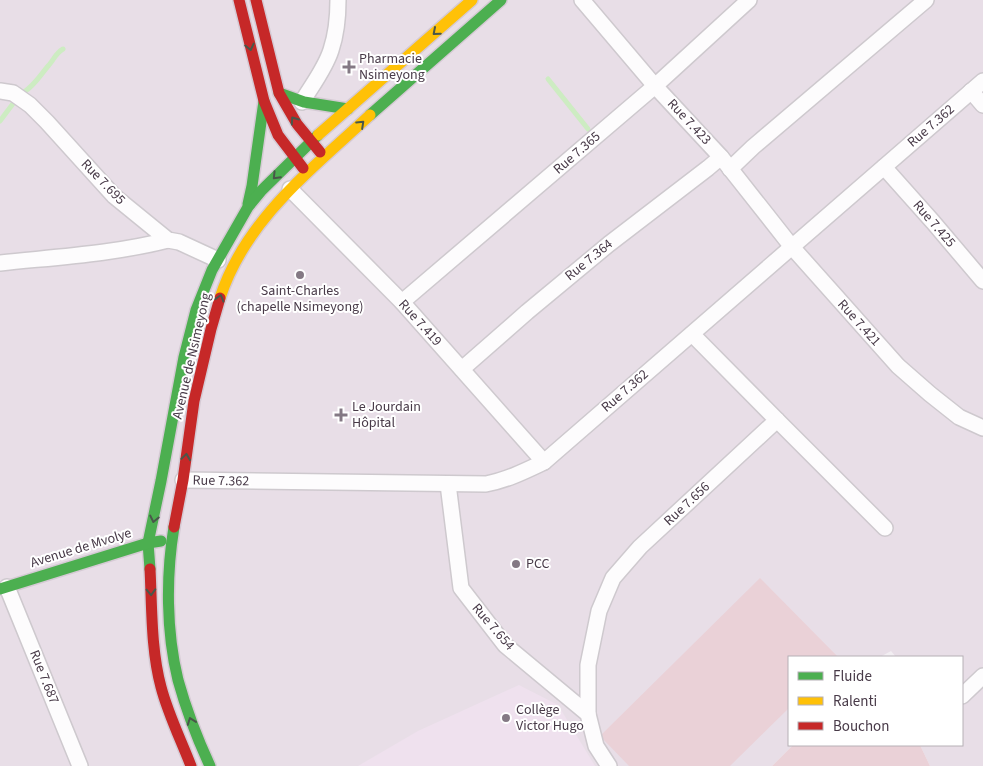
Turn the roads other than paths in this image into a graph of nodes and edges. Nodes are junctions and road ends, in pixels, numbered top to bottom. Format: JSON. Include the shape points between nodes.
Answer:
{"nodes":[{"id":1,"x":239,"y":0,"type":"edge"},
{"id":2,"x":256,"y":0,"type":"edge"},
{"id":3,"x":338,"y":0,"type":"edge"},
{"id":4,"x":472,"y":0,"type":"edge"},
{"id":5,"x":501,"y":0,"type":"edge"},
{"id":6,"x":582,"y":0,"type":"edge"},
{"id":7,"x":749,"y":0,"type":"edge"},
{"id":8,"x":926,"y":0,"type":"edge"},
{"id":9,"x":983,"y":81,"type":"edge"},
{"id":10,"x":655,"y":86,"type":"junction"},
{"id":11,"x":0,"y":91,"type":"edge"},
{"id":12,"x":971,"y":92,"type":"junction"},
{"id":13,"x":279,"y":93,"type":"junction"},
{"id":14,"x":264,"y":102,"type":"junction"},
{"id":15,"x":302,"y":102,"type":"junction"},
{"id":16,"x":983,"y":105,"type":"edge"},
{"id":17,"x":348,"y":110,"type":"junction"},
{"id":18,"x":310,"y":142,"type":"junction"},
{"id":19,"x":294,"y":157,"type":"junction"},
{"id":20,"x":325,"y":157,"type":"junction"},
{"id":21,"x":726,"y":163,"type":"junction"},
{"id":22,"x":884,"y":167,"type":"junction"},
{"id":23,"x":308,"y":172,"type":"junction"},
{"id":24,"x":290,"y":189,"type":"junction"},
{"id":25,"x":248,"y":207,"type":"junction"},
{"id":26,"x":168,"y":240,"type":"junction"},
{"id":27,"x":792,"y":247,"type":"junction"},
{"id":28,"x":218,"y":260,"type":"junction"},
{"id":29,"x":0,"y":262,"type":"edge"},
{"id":30,"x":983,"y":281,"type":"edge"},
{"id":31,"x":402,"y":302,"type":"junction"},
{"id":32,"x":692,"y":334,"type":"junction"},
{"id":33,"x":462,"y":369,"type":"junction"},
{"id":34,"x":778,"y":420,"type":"junction"},
{"id":35,"x":983,"y":428,"type":"edge"},
{"id":36,"x":544,"y":462,"type":"junction"},
{"id":37,"x":182,"y":480,"type":"junction"},
{"id":38,"x":448,"y":484,"type":"junction"},
{"id":39,"x":885,"y":528,"type":"dead end"},
{"id":40,"x":172,"y":540,"type":"junction"},
{"id":41,"x":148,"y":543,"type":"junction"},
{"id":42,"x":4,"y":588,"type":"edge"},
{"id":43,"x":983,"y":676,"type":"edge"},
{"id":44,"x":963,"y":695,"type":"edge"},
{"id":45,"x":588,"y":714,"type":"junction"},
{"id":46,"x":80,"y":766,"type":"edge"},
{"id":47,"x":191,"y":766,"type":"edge"},
{"id":48,"x":210,"y":766,"type":"edge"},
{"id":49,"x":609,"y":766,"type":"edge"}],
"edges":[{"from":1,"to":14,"type":"main road","one_way":true},
{"from":2,"to":13,"type":"main road"},
{"from":3,"to":15,"type":"street","via":[[331,50]]},
{"from":4,"to":17,"type":"main road","name":"Avenue de Nsimeyong","one_way":true},
{"from":20,"to":5,"type":"main road","name":"Avenue de Nsimeyong","one_way":true},
{"from":6,"to":10,"type":"street","name":"Rue 7.423"},
{"from":7,"to":10,"type":"street","name":"Rue 7.365"},
{"from":8,"to":21,"type":"street","name":"Rue 7.364","via":[[753,147]]},
{"from":9,"to":12,"type":"street","name":"Rue 7.362"},
{"from":10,"to":21,"type":"street","name":"Rue 7.423"},
{"from":10,"to":31,"type":"street","name":"Rue 7.365"},
{"from":11,"to":26,"type":"street","name":"Rue 7.695","via":[[13,93],[30,105],[114,196]]},
{"from":12,"to":16,"type":"street"},
{"from":12,"to":22,"type":"street","name":"Rue 7.362"},
{"from":13,"to":15,"type":"main road"},
{"from":18,"to":13,"type":"main road","one_way":true},
{"from":14,"to":19,"type":"main road","via":[[278,135]]},
{"from":14,"to":25,"type":"main road"},
{"from":15,"to":17,"type":"main road"},
{"from":17,"to":18,"type":"main road","name":"Avenue de Nsimeyong"},
{"from":18,"to":19,"type":"main road","name":"Avenue de Nsimeyong"},
{"from":18,"to":20,"type":"main road"},
{"from":19,"to":23,"type":"main road"},
{"from":19,"to":25,"type":"main road","name":"Avenue de Nsimeyong","one_way":true},
{"from":20,"to":23,"type":"main road","name":"Avenue de Nsimeyong"},
{"from":21,"to":27,"type":"street","name":"Rue 7.423"},
{"from":21,"to":33,"type":"street","name":"Rue 7.364","via":[[708,168],[609,244]]},
{"from":22,"to":27,"type":"street","name":"Rue 7.362"},
{"from":22,"to":30,"type":"street","name":"Rue 7.425"},
{"from":23,"to":24,"type":"main road","name":"Avenue de Nsimeyong"},
{"from":24,"to":31,"type":"street","name":"Rue 7.419"},
{"from":37,"to":24,"type":"main road","name":"Avenue de Nsimeyong","one_way":true,"via":[[194,402],[227,277],[267,214]]},
{"from":25,"to":28,"type":"main road","name":"Avenue de Nsimeyong"},
{"from":26,"to":28,"type":"street","name":"Rue 7.695"},
{"from":26,"to":29,"type":"street","via":[[100,252]]},
{"from":27,"to":32,"type":"street","name":"Rue 7.362"},
{"from":27,"to":35,"type":"street","name":"Rue 7.421","via":[[898,366],[959,416]]},
{"from":28,"to":41,"type":"main road","name":"Avenue de Nsimeyong","one_way":true,"via":[[191,325]]},
{"from":31,"to":33,"type":"street","name":"Rue 7.419"},
{"from":32,"to":34,"type":"street"},
{"from":32,"to":36,"type":"street","name":"Rue 7.362"},
{"from":33,"to":36,"type":"street","name":"Rue 7.419"},
{"from":34,"to":39,"type":"street"},
{"from":34,"to":45,"type":"street","name":"Rue 7.656","via":[[640,547],[613,578],[599,611],[588,665]]},
{"from":36,"to":38,"type":"street","name":"Rue 7.362","via":[[502,481]]},
{"from":37,"to":38,"type":"street","name":"Rue 7.362"},
{"from":37,"to":40,"type":"main road","name":"Avenue de Nsimeyong"},
{"from":38,"to":45,"type":"street","name":"Rue 7.654","via":[[460,588],[505,645]]},
{"from":40,"to":41,"type":"main road","name":"Avenue de Mvolye"},
{"from":48,"to":40,"type":"main road","name":"Avenue de Nsimeyong","one_way":true,"via":[[189,716],[171,642],[169,569]]},
{"from":41,"to":42,"type":"main road","name":"Avenue de Mvolye"},
{"from":41,"to":47,"type":"main road","name":"Avenue de Nsimeyong","one_way":true,"via":[[154,645],[162,687]]},
{"from":42,"to":46,"type":"street","name":"Rue 7.687"},
{"from":43,"to":44,"type":"street"},
{"from":45,"to":49,"type":"street","via":[[596,746]]}]}
